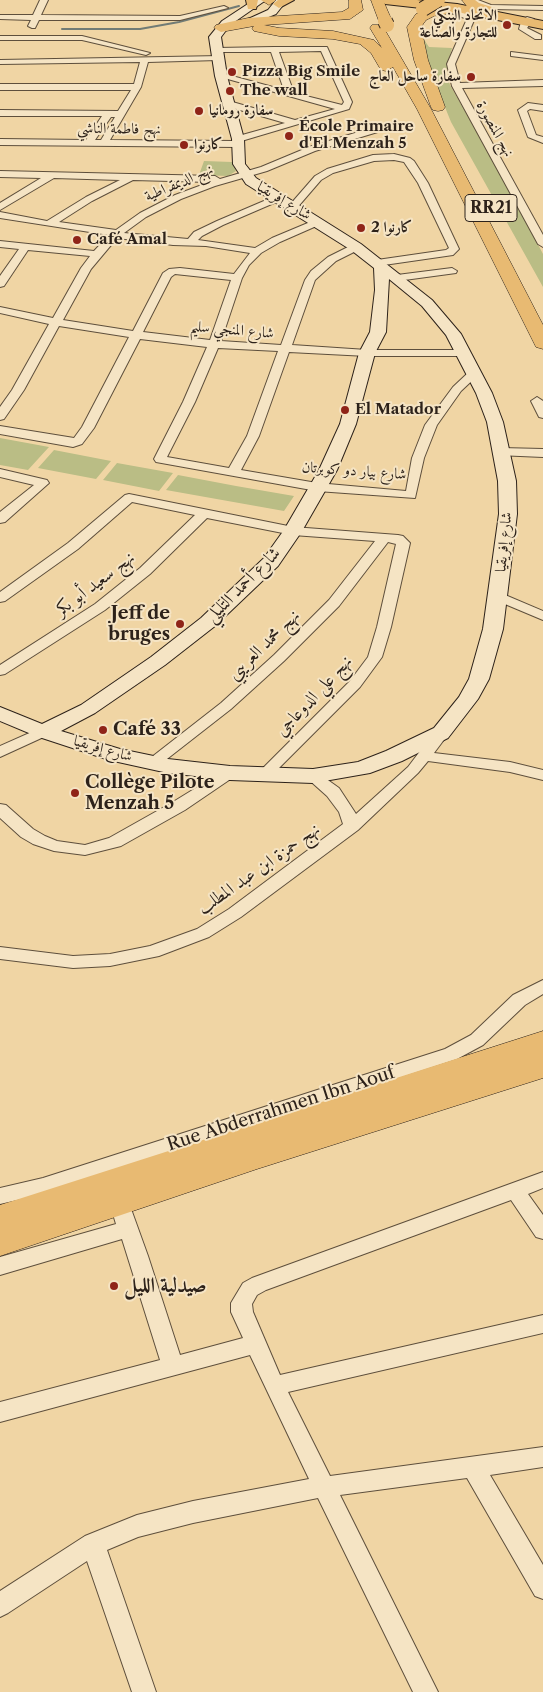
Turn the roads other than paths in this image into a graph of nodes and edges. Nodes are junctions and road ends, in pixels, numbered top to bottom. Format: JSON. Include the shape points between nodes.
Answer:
{"nodes":[{"id":1,"x":438,"y":0,"type":"edge"},
{"id":2,"x":474,"y":0,"type":"edge"},
{"id":3,"x":302,"y":1,"type":"edge"},
{"id":4,"x":369,"y":2,"type":"edge"},
{"id":5,"x":45,"y":4,"type":"edge"},
{"id":6,"x":418,"y":4,"type":"edge"},
{"id":7,"x":458,"y":6,"type":"edge"},
{"id":8,"x":189,"y":7,"type":"dead end"},
{"id":9,"x":265,"y":7,"type":"edge"},
{"id":10,"x":224,"y":8,"type":"dead end"},
{"id":11,"x":543,"y":8,"type":"edge"},
{"id":12,"x":494,"y":10,"type":"junction"},
{"id":13,"x":213,"y":11,"type":"junction"},
{"id":14,"x":2,"y":16,"type":"edge"},
{"id":15,"x":36,"y":17,"type":"junction"},
{"id":16,"x":324,"y":18,"type":"junction"},
{"id":17,"x":528,"y":21,"type":"junction"},
{"id":18,"x":379,"y":25,"type":"junction"},
{"id":19,"x":541,"y":28,"type":"edge"},
{"id":20,"x":223,"y":29,"type":"junction"},
{"id":21,"x":293,"y":33,"type":"junction"},
{"id":22,"x":0,"y":38,"type":"edge"},
{"id":23,"x":274,"y":49,"type":"junction"},
{"id":24,"x":217,"y":51,"type":"junction"},
{"id":25,"x":514,"y":54,"type":"dead end"},
{"id":26,"x":141,"y":57,"type":"junction"},
{"id":27,"x":543,"y":58,"type":"edge"},
{"id":28,"x":0,"y":62,"type":"edge"},
{"id":29,"x":221,"y":76,"type":"junction"},
{"id":30,"x":543,"y":83,"type":"edge"},
{"id":31,"x":456,"y":86,"type":"junction"},
{"id":32,"x":0,"y":87,"type":"edge"},
{"id":33,"x":137,"y":87,"type":"junction"},
{"id":34,"x":290,"y":94,"type":"junction"},
{"id":35,"x":522,"y":95,"type":"junction"},
{"id":36,"x":229,"y":104,"type":"junction"},
{"id":37,"x":543,"y":108,"type":"edge"},
{"id":38,"x":343,"y":109,"type":"junction"},
{"id":39,"x":433,"y":112,"type":"junction"},
{"id":40,"x":0,"y":113,"type":"edge"},
{"id":41,"x":108,"y":114,"type":"junction"},
{"id":42,"x":121,"y":114,"type":"junction"},
{"id":43,"x":295,"y":123,"type":"junction"},
{"id":44,"x":378,"y":129,"type":"dead end"},
{"id":45,"x":543,"y":140,"type":"edge"},
{"id":46,"x":0,"y":142,"type":"edge"},
{"id":47,"x":237,"y":142,"type":"junction"},
{"id":48,"x":88,"y":143,"type":"junction"},
{"id":49,"x":104,"y":143,"type":"junction"},
{"id":50,"x":0,"y":174,"type":"edge"},
{"id":51,"x":245,"y":174,"type":"junction"},
{"id":52,"x":51,"y":176,"type":"junction"},
{"id":53,"x":134,"y":177,"type":"junction"},
{"id":54,"x":227,"y":179,"type":"junction"},
{"id":55,"x":278,"y":198,"type":"junction"},
{"id":56,"x":0,"y":207,"type":"edge"},
{"id":57,"x":293,"y":207,"type":"junction"},
{"id":58,"x":0,"y":215,"type":"edge"},
{"id":59,"x":318,"y":222,"type":"junction"},
{"id":60,"x":49,"y":224,"type":"junction"},
{"id":61,"x":116,"y":234,"type":"junction"},
{"id":62,"x":190,"y":243,"type":"junction"},
{"id":63,"x":0,"y":244,"type":"edge"},
{"id":64,"x":543,"y":244,"type":"edge"},
{"id":65,"x":25,"y":247,"type":"junction"},
{"id":66,"x":356,"y":247,"type":"junction"},
{"id":67,"x":257,"y":251,"type":"junction"},
{"id":68,"x":97,"y":254,"type":"junction"},
{"id":69,"x":379,"y":265,"type":"junction"},
{"id":70,"x":452,"y":270,"type":"dead end"},
{"id":71,"x":237,"y":278,"type":"junction"},
{"id":72,"x":0,"y":284,"type":"edge"},
{"id":73,"x":397,"y":285,"type":"junction"},
{"id":74,"x":543,"y":309,"type":"edge"},
{"id":75,"x":0,"y":310,"type":"edge"},
{"id":76,"x":56,"y":322,"type":"junction"},
{"id":77,"x":138,"y":335,"type":"junction"},
{"id":78,"x":543,"y":343,"type":"edge"},
{"id":79,"x":214,"y":344,"type":"junction"},
{"id":80,"x":285,"y":349,"type":"junction"},
{"id":81,"x":367,"y":353,"type":"junction"},
{"id":82,"x":463,"y":353,"type":"junction"},
{"id":83,"x":474,"y":373,"type":"junction"},
{"id":84,"x":537,"y":401,"type":"dead end"},
{"id":85,"x":543,"y":414,"type":"edge"},
{"id":86,"x":0,"y":416,"type":"edge"},
{"id":87,"x":0,"y":430,"type":"edge"},
{"id":88,"x":72,"y":443,"type":"joint"},
{"id":89,"x":501,"y":452,"type":"junction"},
{"id":90,"x":543,"y":453,"type":"edge"},
{"id":91,"x":160,"y":459,"type":"joint"},
{"id":92,"x":233,"y":472,"type":"junction"},
{"id":93,"x":0,"y":473,"type":"edge"},
{"id":94,"x":317,"y":487,"type":"junction"},
{"id":95,"x":203,"y":514,"type":"junction"},
{"id":96,"x":0,"y":519,"type":"edge"},
{"id":97,"x":293,"y":531,"type":"junction"},
{"id":98,"x":384,"y":538,"type":"junction"},
{"id":99,"x":498,"y":596,"type":"junction"},
{"id":100,"x":0,"y":598,"type":"edge"},
{"id":101,"x":543,"y":616,"type":"edge"},
{"id":102,"x":0,"y":671,"type":"edge"},
{"id":103,"x":0,"y":713,"type":"edge"},
{"id":104,"x":42,"y":732,"type":"junction"},
{"id":105,"x":441,"y":733,"type":"junction"},
{"id":106,"x":0,"y":752,"type":"edge"},
{"id":107,"x":423,"y":756,"type":"junction"},
{"id":108,"x":153,"y":763,"type":"junction"},
{"id":109,"x":230,"y":773,"type":"junction"},
{"id":110,"x":265,"y":774,"type":"junction"},
{"id":111,"x":543,"y":775,"type":"edge"},
{"id":112,"x":313,"y":776,"type":"junction"},
{"id":113,"x":0,"y":809,"type":"edge"},
{"id":114,"x":352,"y":826,"type":"junction"},
{"id":115,"x":0,"y":953,"type":"edge"},
{"id":116,"x":543,"y":986,"type":"edge"},
{"id":117,"x":543,"y":1042,"type":"edge"},
{"id":118,"x":543,"y":1066,"type":"edge"},
{"id":119,"x":543,"y":1180,"type":"edge"},
{"id":120,"x":515,"y":1190,"type":"junction"},
{"id":121,"x":0,"y":1196,"type":"edge"},
{"id":122,"x":123,"y":1215,"type":"junction"},
{"id":123,"x":0,"y":1219,"type":"edge"},
{"id":124,"x":543,"y":1231,"type":"edge"},
{"id":125,"x":0,"y":1242,"type":"edge"},
{"id":126,"x":0,"y":1266,"type":"edge"},
{"id":127,"x":543,"y":1324,"type":"edge"},
{"id":128,"x":256,"y":1344,"type":"junction"},
{"id":129,"x":173,"y":1366,"type":"junction"},
{"id":130,"x":274,"y":1386,"type":"junction"},
{"id":131,"x":0,"y":1412,"type":"edge"},
{"id":132,"x":543,"y":1457,"type":"edge"},
{"id":133,"x":473,"y":1468,"type":"junction"},
{"id":134,"x":323,"y":1487,"type":"junction"},
{"id":135,"x":92,"y":1544,"type":"junction"},
{"id":136,"x":543,"y":1588,"type":"edge"},
{"id":137,"x":0,"y":1606,"type":"edge"},
{"id":138,"x":144,"y":1692,"type":"edge"},
{"id":139,"x":426,"y":1692,"type":"edge"}],
"edges":[{"from":1,"to":6,"type":"highway","bridge":true},
{"from":2,"to":12,"type":"street"},
{"from":3,"to":16,"type":"highway","via":[[294,6],[295,12]]},
{"from":4,"to":7,"type":"main road"},
{"from":4,"to":16,"type":"highway","via":[[351,14]]},
{"from":4,"to":18,"type":"highway","number":"RR21"},
{"from":5,"to":15,"type":"street"},
{"from":6,"to":12,"type":"main road"},
{"from":6,"to":18,"type":"highway","via":[[396,22]]},
{"from":7,"to":12,"type":"highway"},
{"from":7,"to":17,"type":"main road"},
{"from":7,"to":31,"type":"street","name":"نهج المنصورة","via":[[471,18],[451,64]]},
{"from":7,"to":39,"type":"highway","via":[[421,17],[414,27]]},
{"from":8,"to":13,"type":"street"},
{"from":9,"to":16,"type":"highway"},
{"from":9,"to":20,"type":"highway"},
{"from":9,"to":21,"type":"highway"},
{"from":10,"to":13,"type":"street"},
{"from":11,"to":12,"type":"street"},
{"from":12,"to":17,"type":"main road"},
{"from":13,"to":15,"type":"street","via":[[184,18]]},
{"from":14,"to":15,"type":"street"},
{"from":14,"to":15,"type":"street","via":[[7,26],[32,26]]},
{"from":17,"to":19,"type":"main road"},
{"from":18,"to":20,"type":"highway","via":[[341,29],[265,24]]},
{"from":18,"to":21,"type":"highway","via":[[344,32]]},
{"from":18,"to":39,"type":"highway","number":"RR21"},
{"from":20,"to":24,"type":"street"},
{"from":21,"to":39,"type":"highway","via":[[333,35],[369,43],[414,107]]},
{"from":22,"to":26,"type":"street","via":[[82,38]]},
{"from":23,"to":24,"type":"street"},
{"from":23,"to":34,"type":"street"},
{"from":23,"to":38,"type":"street","via":[[324,49],[348,102]]},
{"from":24,"to":26,"type":"street","via":[[168,58]]},
{"from":24,"to":29,"type":"street","name":"شارع إفريقيا"},
{"from":25,"to":27,"type":"street"},
{"from":26,"to":28,"type":"street"},
{"from":26,"to":33,"type":"street"},
{"from":29,"to":34,"type":"street"},
{"from":29,"to":36,"type":"street","name":"شارع إفريقيا"},
{"from":30,"to":35,"type":"street"},
{"from":31,"to":35,"type":"street"},
{"from":31,"to":64,"type":"street","name":"نهج المنصورة"},
{"from":32,"to":33,"type":"street"},
{"from":33,"to":42,"type":"street"},
{"from":34,"to":38,"type":"street"},
{"from":35,"to":37,"type":"street"},
{"from":35,"to":45,"type":"street","via":[[522,112],[532,136]]},
{"from":36,"to":43,"type":"street"},
{"from":36,"to":47,"type":"street","name":"شارع إفريقيا"},
{"from":38,"to":43,"type":"street","name":"نهج فاطمة الناشي"},
{"from":39,"to":74,"type":"highway","number":"RR21"},
{"from":39,"to":78,"type":"highway","number":"RR21","via":[[466,189]]},
{"from":40,"to":41,"type":"street"},
{"from":41,"to":42,"type":"street"},
{"from":41,"to":48,"type":"street"},
{"from":42,"to":49,"type":"street"},
{"from":43,"to":47,"type":"street","name":"نهج فاطمة الناشي"},
{"from":44,"to":51,"type":"street","name":"نهج الديمقراطية"},
{"from":46,"to":48,"type":"street","name":"نهج فاطمة الناشي"},
{"from":47,"to":49,"type":"street","name":"نهج فاطمة الناشي"},
{"from":47,"to":51,"type":"street","name":"شارع إفريقيا","via":[[239,164]]},
{"from":48,"to":49,"type":"street","name":"نهج فاطمة الناشي"},
{"from":50,"to":52,"type":"street"},
{"from":51,"to":54,"type":"street","name":"نهج الديمقراطية"},
{"from":51,"to":55,"type":"street","name":"شارع إفريقيا"},
{"from":52,"to":53,"type":"street"},
{"from":52,"to":56,"type":"street"},
{"from":53,"to":54,"type":"street"},
{"from":53,"to":60,"type":"street","via":[[89,199]]},
{"from":54,"to":61,"type":"street","name":"نهج الديمقراطية","via":[[160,205]]},
{"from":55,"to":57,"type":"street","name":"شارع إفريقيا"},
{"from":55,"to":62,"type":"street","via":[[198,234]]},
{"from":57,"to":59,"type":"street","name":"شارع إفريقيا"},
{"from":57,"to":69,"type":"street","via":[[318,178],[330,171],[373,158],[407,160],[423,183],[454,249],[449,253]]},
{"from":58,"to":60,"type":"street"},
{"from":59,"to":66,"type":"street","name":"شارع إفريقيا"},
{"from":59,"to":67,"type":"street"},
{"from":60,"to":61,"type":"street"},
{"from":61,"to":62,"type":"street"},
{"from":61,"to":68,"type":"street","name":"نهج الديمقراطية"},
{"from":62,"to":67,"type":"street"},
{"from":63,"to":65,"type":"street"},
{"from":65,"to":68,"type":"street"},
{"from":65,"to":72,"type":"street"},
{"from":66,"to":69,"type":"street","name":"شارع إفريقيا"},
{"from":66,"to":80,"type":"street","via":[[332,259],[310,280]]},
{"from":67,"to":71,"type":"street"},
{"from":68,"to":76,"type":"street","name":"نهج الديمقراطية"},
{"from":69,"to":73,"type":"street","name":"شارع إفريقيا"},
{"from":70,"to":73,"type":"street"},
{"from":71,"to":77,"type":"street","via":[[173,271],[166,275]]},
{"from":71,"to":79,"type":"street"},
{"from":73,"to":81,"type":"street","name":"شارع أحمد التليلي"},
{"from":73,"to":82,"type":"street","name":"شارع إفريقيا","via":[[441,319]]},
{"from":75,"to":76,"type":"street","name":"شارع المنجي سليم"},
{"from":76,"to":77,"type":"street","name":"شارع المنجي سليم"},
{"from":76,"to":86,"type":"street","name":"نهج الديمقراطية"},
{"from":77,"to":79,"type":"street","name":"شارع المنجي سليم"},
{"from":77,"to":88,"type":"street","via":[[88,428]]},
{"from":79,"to":80,"type":"street","name":"شارع المنجي سليم"},
{"from":79,"to":91,"type":"street"},
{"from":80,"to":81,"type":"street","name":"شارع المنجي سليم"},
{"from":80,"to":92,"type":"street","via":[[253,436]]},
{"from":81,"to":82,"type":"street","name":"شارع المنجي سليم"},
{"from":81,"to":94,"type":"street","name":"شارع أحمد التليلي","via":[[348,424]]},
{"from":82,"to":83,"type":"street","name":"شارع إفريقيا"},
{"from":83,"to":89,"type":"street","name":"شارع إفريقيا","via":[[492,414]]},
{"from":83,"to":94,"type":"street","name":"شارع بيار دو كوبرتان","via":[[457,389],[431,425],[418,458],[411,495]]},
{"from":84,"to":85,"type":"street"},
{"from":87,"to":88,"type":"street"},
{"from":89,"to":90,"type":"street"},
{"from":89,"to":99,"type":"street","name":"شارع إفريقيا","via":[[508,514]]},
{"from":91,"to":92,"type":"street","name":"شارع بيار دو كوبرتان"},
{"from":92,"to":94,"type":"street","name":"شارع بيار دو كوبرتان"},
{"from":93,"to":96,"type":"street","via":[[43,483]]},
{"from":94,"to":97,"type":"street","name":"شارع أحمد التليلي"},
{"from":95,"to":97,"type":"street"},
{"from":95,"to":100,"type":"street","via":[[129,498],[73,546]]},
{"from":95,"to":102,"type":"street","name":"نهج سعيد أبو بكر","via":[[145,571],[100,607]]},
{"from":97,"to":98,"type":"street","name":"نهج علي الدوعاجي"},
{"from":97,"to":104,"type":"street","name":"شارع أحمد التليلي","via":[[270,562],[183,643],[88,709]]},
{"from":98,"to":108,"type":"street","name":"نهج محمد العريبي","via":[[334,602],[279,658],[226,706]]},
{"from":98,"to":110,"type":"street","name":"نهج علي الدوعاجي","via":[[398,538],[403,543],[375,657],[355,684]]},
{"from":99,"to":101,"type":"street"},
{"from":99,"to":105,"type":"street","name":"شارع إفريقيا","via":[[493,630],[479,679],[468,699]]},
{"from":103,"to":104,"type":"street","name":"شارع إفريقيا"},
{"from":104,"to":106,"type":"street","name":"شارع أحمد التليلي"},
{"from":104,"to":108,"type":"street","name":"شارع إفريقيا"},
{"from":105,"to":107,"type":"street","name":"نهج حمزة ابن عبد المطلب"},
{"from":105,"to":112,"type":"street","name":"شارع إفريقيا","via":[[362,768]]},
{"from":107,"to":111,"type":"street"},
{"from":107,"to":114,"type":"street","name":"نهج حمزة ابن عبد المطلب","via":[[413,770]]},
{"from":108,"to":109,"type":"street","name":"شارع إفريقيا"},
{"from":109,"to":110,"type":"street","name":"شارع إفريقيا"},
{"from":109,"to":113,"type":"street","via":[[115,842],[86,850],[54,846],[39,840]]},
{"from":110,"to":112,"type":"street","name":"شارع إفريقيا"},
{"from":112,"to":114,"type":"street","via":[[333,792],[347,811]]},
{"from":114,"to":115,"type":"street","name":"نهج حمزة ابن عبد المطلب","via":[[235,913],[178,944],[131,957],[82,962]]},
{"from":116,"to":121,"type":"street","name":"Rue Abderrahmen Ibn Aouf","via":[[518,1000],[476,1040],[451,1054],[43,1186]]},
{"from":117,"to":123,"type":"highway"},
{"from":118,"to":122,"type":"highway"},
{"from":119,"to":120,"type":"street"},
{"from":120,"to":124,"type":"street"},
{"from":120,"to":128,"type":"street","via":[[250,1289],[241,1303]]},
{"from":122,"to":125,"type":"highway"},
{"from":122,"to":126,"type":"street"},
{"from":122,"to":129,"type":"street"},
{"from":127,"to":130,"type":"street"},
{"from":128,"to":129,"type":"street"},
{"from":128,"to":130,"type":"street"},
{"from":129,"to":131,"type":"street"},
{"from":130,"to":134,"type":"street"},
{"from":132,"to":133,"type":"street"},
{"from":133,"to":134,"type":"street"},
{"from":133,"to":136,"type":"street"},
{"from":134,"to":135,"type":"street","via":[[193,1512],[137,1526]]},
{"from":134,"to":139,"type":"street"},
{"from":135,"to":137,"type":"street"},
{"from":135,"to":138,"type":"street"}]}
